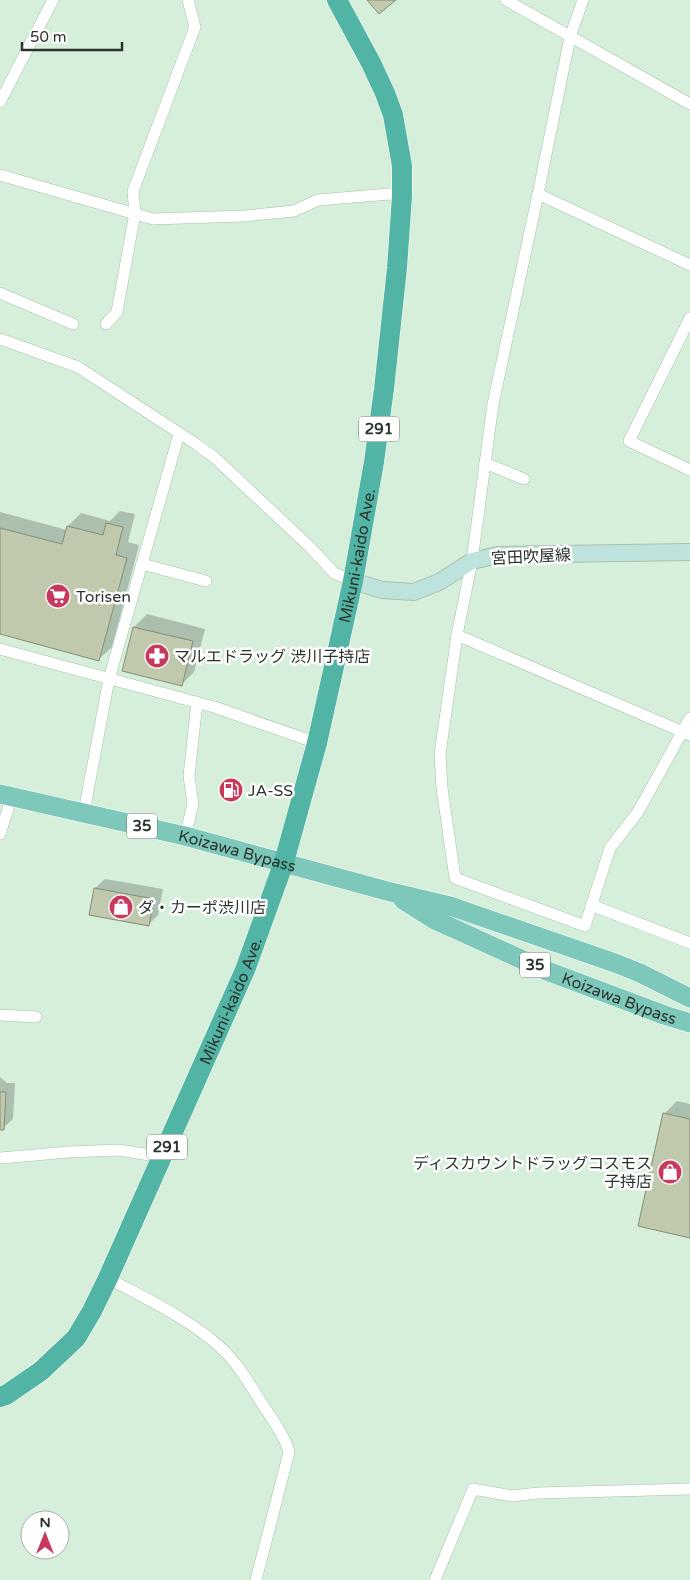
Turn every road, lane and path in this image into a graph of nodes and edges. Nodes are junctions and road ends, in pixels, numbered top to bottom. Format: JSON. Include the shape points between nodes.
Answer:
{"nodes":[{"id":1,"x":53,"y":0,"type":"edge"},
{"id":2,"x":188,"y":0,"type":"edge"},
{"id":3,"x":337,"y":0,"type":"edge"},
{"id":4,"x":506,"y":0,"type":"edge"},
{"id":5,"x":583,"y":0,"type":"edge"},
{"id":6,"x":570,"y":37,"type":"junction"},
{"id":7,"x":0,"y":102,"type":"edge"},
{"id":8,"x":690,"y":104,"type":"edge"},
{"id":9,"x":0,"y":175,"type":"edge"},
{"id":10,"x":538,"y":194,"type":"junction"},
{"id":11,"x":402,"y":196,"type":"junction"},
{"id":12,"x":135,"y":213,"type":"junction"},
{"id":13,"x":690,"y":265,"type":"edge"},
{"id":14,"x":0,"y":293,"type":"edge"},
{"id":15,"x":690,"y":318,"type":"edge"},
{"id":16,"x":73,"y":324,"type":"dead end"},
{"id":17,"x":106,"y":324,"type":"dead end"},
{"id":18,"x":0,"y":339,"type":"edge"},
{"id":19,"x":179,"y":434,"type":"junction"},
{"id":20,"x":485,"y":464,"type":"junction"},
{"id":21,"x":690,"y":470,"type":"edge"},
{"id":22,"x":524,"y":479,"type":"dead end"},
{"id":23,"x":690,"y":552,"type":"edge"},
{"id":24,"x":472,"y":561,"type":"junction"},
{"id":25,"x":142,"y":564,"type":"junction"},
{"id":26,"x":206,"y":581,"type":"dead end"},
{"id":27,"x":353,"y":581,"type":"junction"},
{"id":28,"x":457,"y":635,"type":"junction"},
{"id":29,"x":0,"y":649,"type":"edge"},
{"id":30,"x":109,"y":679,"type":"junction"},
{"id":31,"x":197,"y":702,"type":"junction"},
{"id":32,"x":690,"y":718,"type":"edge"},
{"id":33,"x":686,"y":733,"type":"edge"},
{"id":34,"x":317,"y":743,"type":"junction"},
{"id":35,"x":6,"y":795,"type":"edge"},
{"id":36,"x":84,"y":812,"type":"junction"},
{"id":37,"x":0,"y":834,"type":"edge"},
{"id":38,"x":185,"y":836,"type":"junction"},
{"id":39,"x":284,"y":862,"type":"junction"},
{"id":40,"x":387,"y":891,"type":"junction"},
{"id":41,"x":591,"y":905,"type":"junction"},
{"id":42,"x":690,"y":943,"type":"edge"},
{"id":43,"x":690,"y":998,"type":"edge"},
{"id":44,"x":0,"y":1015,"type":"edge"},
{"id":45,"x":36,"y":1017,"type":"dead end"},
{"id":46,"x":690,"y":1023,"type":"edge"},
{"id":47,"x":163,"y":1157,"type":"junction"},
{"id":48,"x":0,"y":1158,"type":"edge"},
{"id":49,"x":108,"y":1278,"type":"junction"},
{"id":50,"x":0,"y":1397,"type":"edge"},
{"id":51,"x":690,"y":1489,"type":"edge"},
{"id":52,"x":256,"y":1580,"type":"edge"},
{"id":53,"x":435,"y":1580,"type":"edge"}],
"edges":[{"from":1,"to":7,"type":"street"},
{"from":2,"to":12,"type":"street","via":[[195,27],[133,191]]},
{"from":3,"to":11,"type":"highway","name":"Mikuni-kaido Ave.","number":"291","via":[[378,78],[393,116],[402,166]]},
{"from":4,"to":6,"type":"street"},
{"from":5,"to":6,"type":"street"},
{"from":6,"to":8,"type":"street"},
{"from":6,"to":10,"type":"street"},
{"from":9,"to":12,"type":"street"},
{"from":10,"to":13,"type":"street"},
{"from":10,"to":20,"type":"street","via":[[493,404]]},
{"from":11,"to":12,"type":"street","via":[[389,194],[318,200],[294,211],[245,216],[153,219]]},
{"from":11,"to":27,"type":"highway","name":"Mikuni-kaido Ave.","number":"291","via":[[384,389]]},
{"from":12,"to":17,"type":"street","via":[[117,312]]},
{"from":14,"to":16,"type":"street"},
{"from":15,"to":21,"type":"street","via":[[629,441]]},
{"from":18,"to":19,"type":"street","via":[[78,367]]},
{"from":19,"to":25,"type":"street"},
{"from":19,"to":27,"type":"street","via":[[214,457],[334,573]]},
{"from":20,"to":22,"type":"street"},
{"from":20,"to":24,"type":"street"},
{"from":23,"to":24,"type":"main road","name":"宮田吹屋線","via":[[498,555]]},
{"from":24,"to":27,"type":"main road","name":"宮田吹屋線","via":[[439,582],[414,592],[382,590]]},
{"from":24,"to":28,"type":"street"},
{"from":25,"to":26,"type":"street"},
{"from":25,"to":30,"type":"street"},
{"from":27,"to":34,"type":"highway","name":"Mikuni-kaido Ave.","number":"291"},
{"from":28,"to":33,"type":"street"},
{"from":28,"to":41,"type":"street","via":[[440,754],[455,878],[585,926]]},
{"from":29,"to":30,"type":"street"},
{"from":30,"to":31,"type":"street"},
{"from":30,"to":36,"type":"street"},
{"from":31,"to":34,"type":"street"},
{"from":31,"to":38,"type":"street","via":[[189,776],[193,804]]},
{"from":32,"to":33,"type":"street"},
{"from":33,"to":41,"type":"street","via":[[638,812],[610,848]]},
{"from":34,"to":39,"type":"highway","name":"Mikuni-kaido Ave.","number":"291"},
{"from":35,"to":36,"type":"main road","name":"Koizawa Bypass","number":"35"},
{"from":35,"to":37,"type":"street"},
{"from":36,"to":38,"type":"main road","name":"Koizawa Bypass","number":"35"},
{"from":38,"to":39,"type":"main road","name":"Koizawa Bypass","number":"35"},
{"from":39,"to":40,"type":"main road","name":"Koizawa Bypass","number":"35"},
{"from":39,"to":47,"type":"highway","name":"Mikuni-kaido Ave.","number":"291","via":[[245,970]]},
{"from":40,"to":43,"type":"main road","name":"Koizawa Bypass","number":"35","via":[[450,906],[614,963]]},
{"from":40,"to":46,"type":"main road","name":"Koizawa Bypass","number":"35","via":[[433,919],[547,971]]},
{"from":41,"to":42,"type":"street"},
{"from":44,"to":45,"type":"street"},
{"from":47,"to":48,"type":"street","via":[[118,1150]]},
{"from":47,"to":49,"type":"highway","name":"Mikuni-kaido Ave.","number":"291"},
{"from":49,"to":50,"type":"highway","name":"Mikuni-kaido Ave.","number":"291","via":[[76,1338],[41,1371]]},
{"from":49,"to":52,"type":"street","via":[[204,1334],[221,1348],[244,1376],[285,1438],[289,1452]]},
{"from":51,"to":53,"type":"street","via":[[512,1496],[473,1489]]}]}
